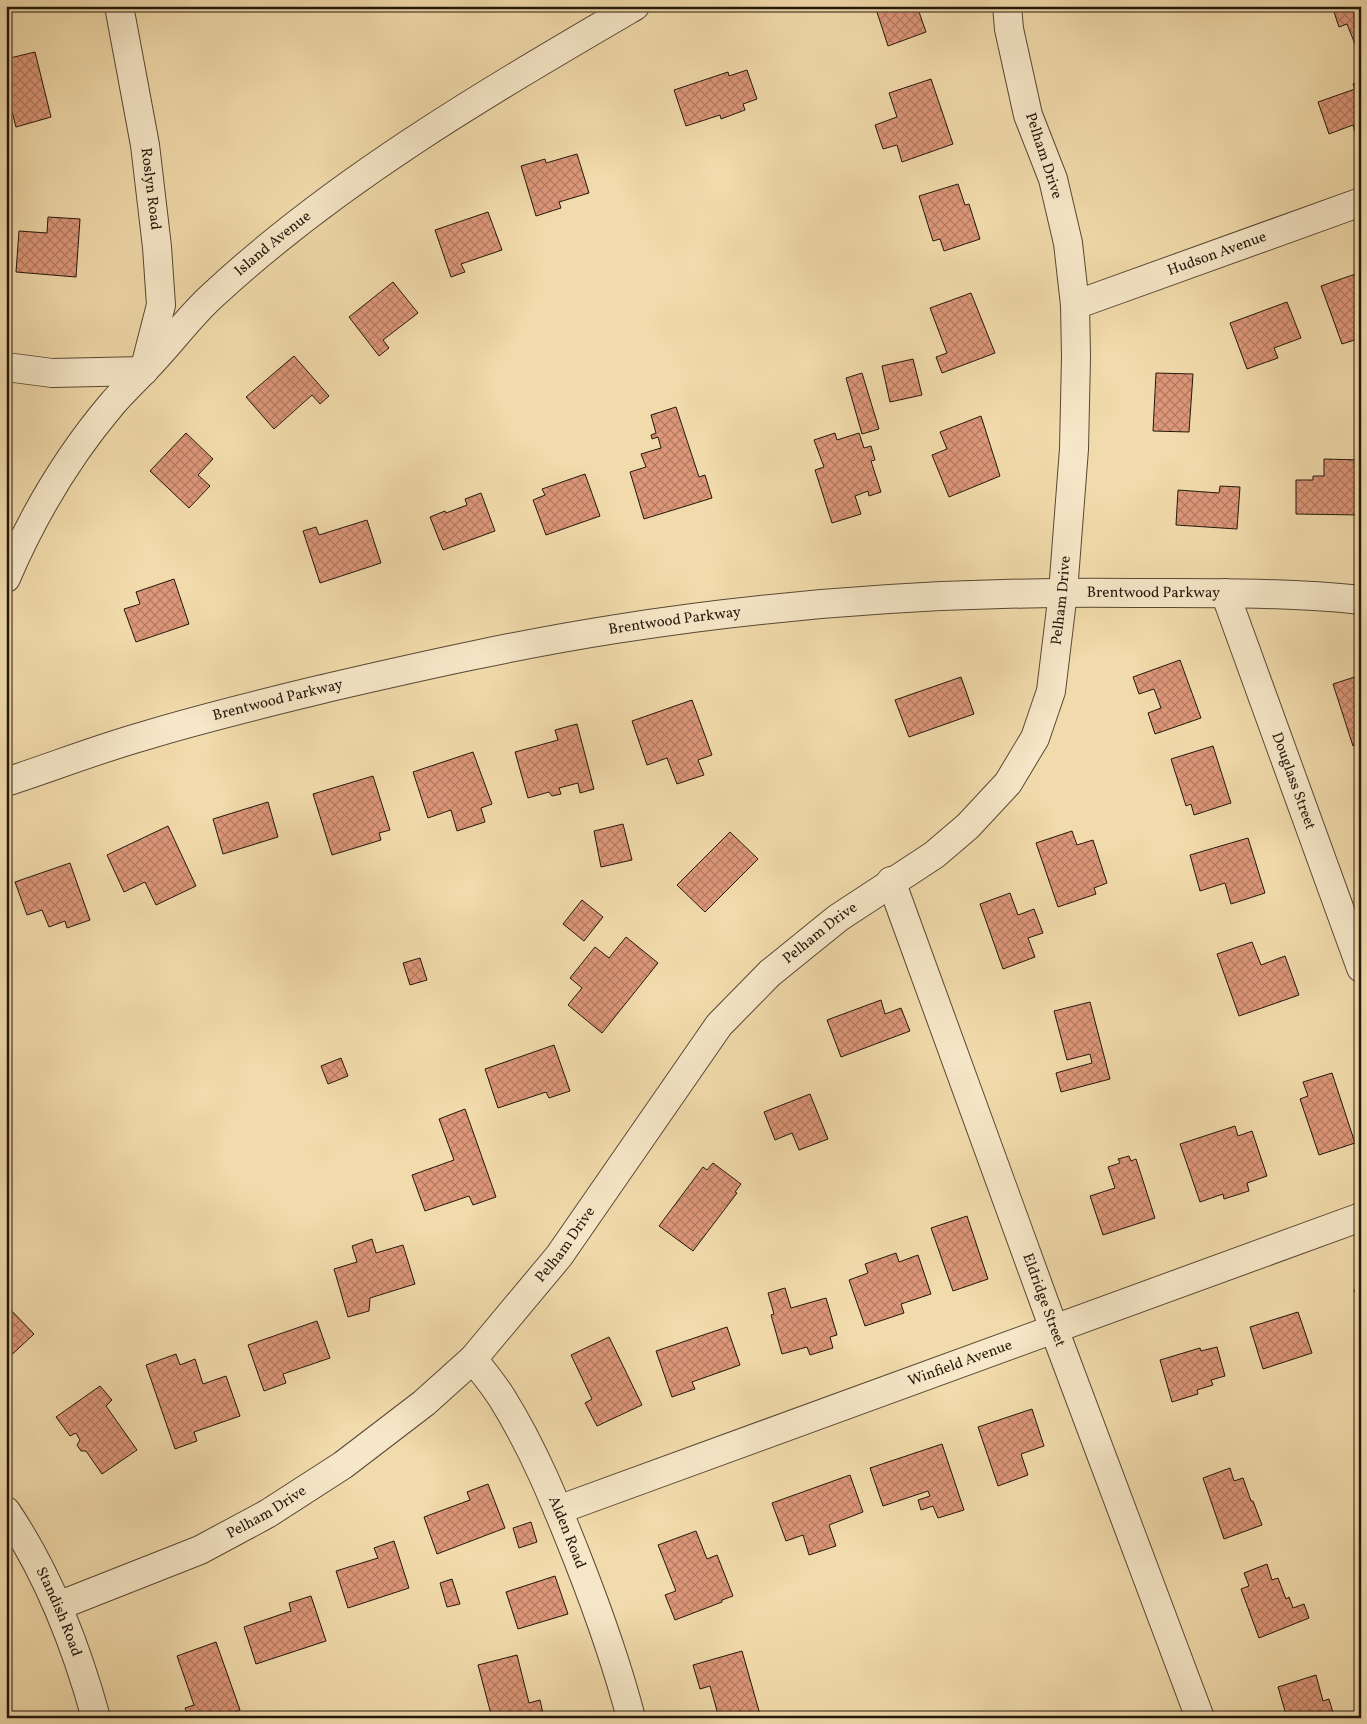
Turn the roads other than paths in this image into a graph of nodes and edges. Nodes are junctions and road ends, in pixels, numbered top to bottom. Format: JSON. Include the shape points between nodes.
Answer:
{"nodes":[{"id":1,"x":119,"y":6,"type":"edge"},
{"id":2,"x":635,"y":6,"type":"edge"},
{"id":3,"x":1007,"y":6,"type":"edge"},
{"id":4,"x":1361,"y":202,"type":"edge"},
{"id":5,"x":1075,"y":305,"type":"junction"},
{"id":6,"x":6,"y":367,"type":"edge"},
{"id":7,"x":144,"y":371,"type":"junction"},
{"id":8,"x":6,"y":578,"type":"edge"},
{"id":9,"x":1062,"y":592,"type":"junction"},
{"id":10,"x":1225,"y":594,"type":"junction"},
{"id":11,"x":1361,"y":600,"type":"edge"},
{"id":12,"x":6,"y":782,"type":"edge"},
{"id":13,"x":891,"y":881,"type":"junction"},
{"id":14,"x":1361,"y":968,"type":"edge"},
{"id":15,"x":1361,"y":1217,"type":"edge"},
{"id":16,"x":1054,"y":1329,"type":"junction"},
{"id":17,"x":473,"y":1359,"type":"junction"},
{"id":18,"x":558,"y":1510,"type":"junction"},
{"id":19,"x":6,"y":1511,"type":"edge"},
{"id":20,"x":58,"y":1606,"type":"junction"},
{"id":21,"x":96,"y":1718,"type":"edge"},
{"id":22,"x":631,"y":1718,"type":"edge"},
{"id":23,"x":1200,"y":1718,"type":"edge"}],
"edges":[{"from":1,"to":7,"type":"street","name":"Roslyn Road","via":[[145,145],[161,305]]},
{"from":2,"to":7,"type":"street","name":"Island Avenue","via":[[462,109],[346,187],[211,297]]},
{"from":3,"to":5,"type":"street","name":"Pelham Drive","via":[[1028,115],[1053,179],[1068,243]]},
{"from":4,"to":5,"type":"street","name":"Hudson Avenue"},
{"from":5,"to":9,"type":"street","name":"Pelham Drive","via":[[1074,449]]},
{"from":6,"to":7,"type":"street","via":[[52,373]]},
{"from":7,"to":8,"type":"street","name":"Island Avenue","via":[[113,403],[55,481]]},
{"from":9,"to":10,"type":"street","name":"Brentwood Parkway"},
{"from":9,"to":12,"type":"street","name":"Brentwood Parkway","via":[[828,603],[616,629],[509,648],[263,704],[143,736]]},
{"from":9,"to":13,"type":"street","name":"Pelham Drive","via":[[1051,691],[1035,738],[1008,782],[968,826],[934,855]]},
{"from":10,"to":11,"type":"street","name":"Brentwood Parkway"},
{"from":10,"to":14,"type":"street","name":"Douglass Street"},
{"from":13,"to":16,"type":"street","name":"Eldridge Street"},
{"from":13,"to":17,"type":"street","name":"Pelham Drive","via":[[838,918],[770,973],[720,1025],[559,1256]]},
{"from":15,"to":16,"type":"street","name":"Winfield Avenue"},
{"from":16,"to":18,"type":"street","name":"Winfield Avenue"},
{"from":16,"to":23,"type":"street","name":"Eldridge Street"},
{"from":17,"to":18,"type":"street","name":"Alden Road","via":[[502,1398],[535,1457]]},
{"from":17,"to":20,"type":"street","name":"Pelham Drive","via":[[424,1403],[344,1465],[267,1514],[200,1550]]},
{"from":18,"to":22,"type":"street","name":"Alden Road","via":[[594,1599]]},
{"from":19,"to":20,"type":"street","name":"Standish Road","via":[[24,1537]]},
{"from":20,"to":21,"type":"street","name":"Standish Road","via":[[85,1677]]}]}
